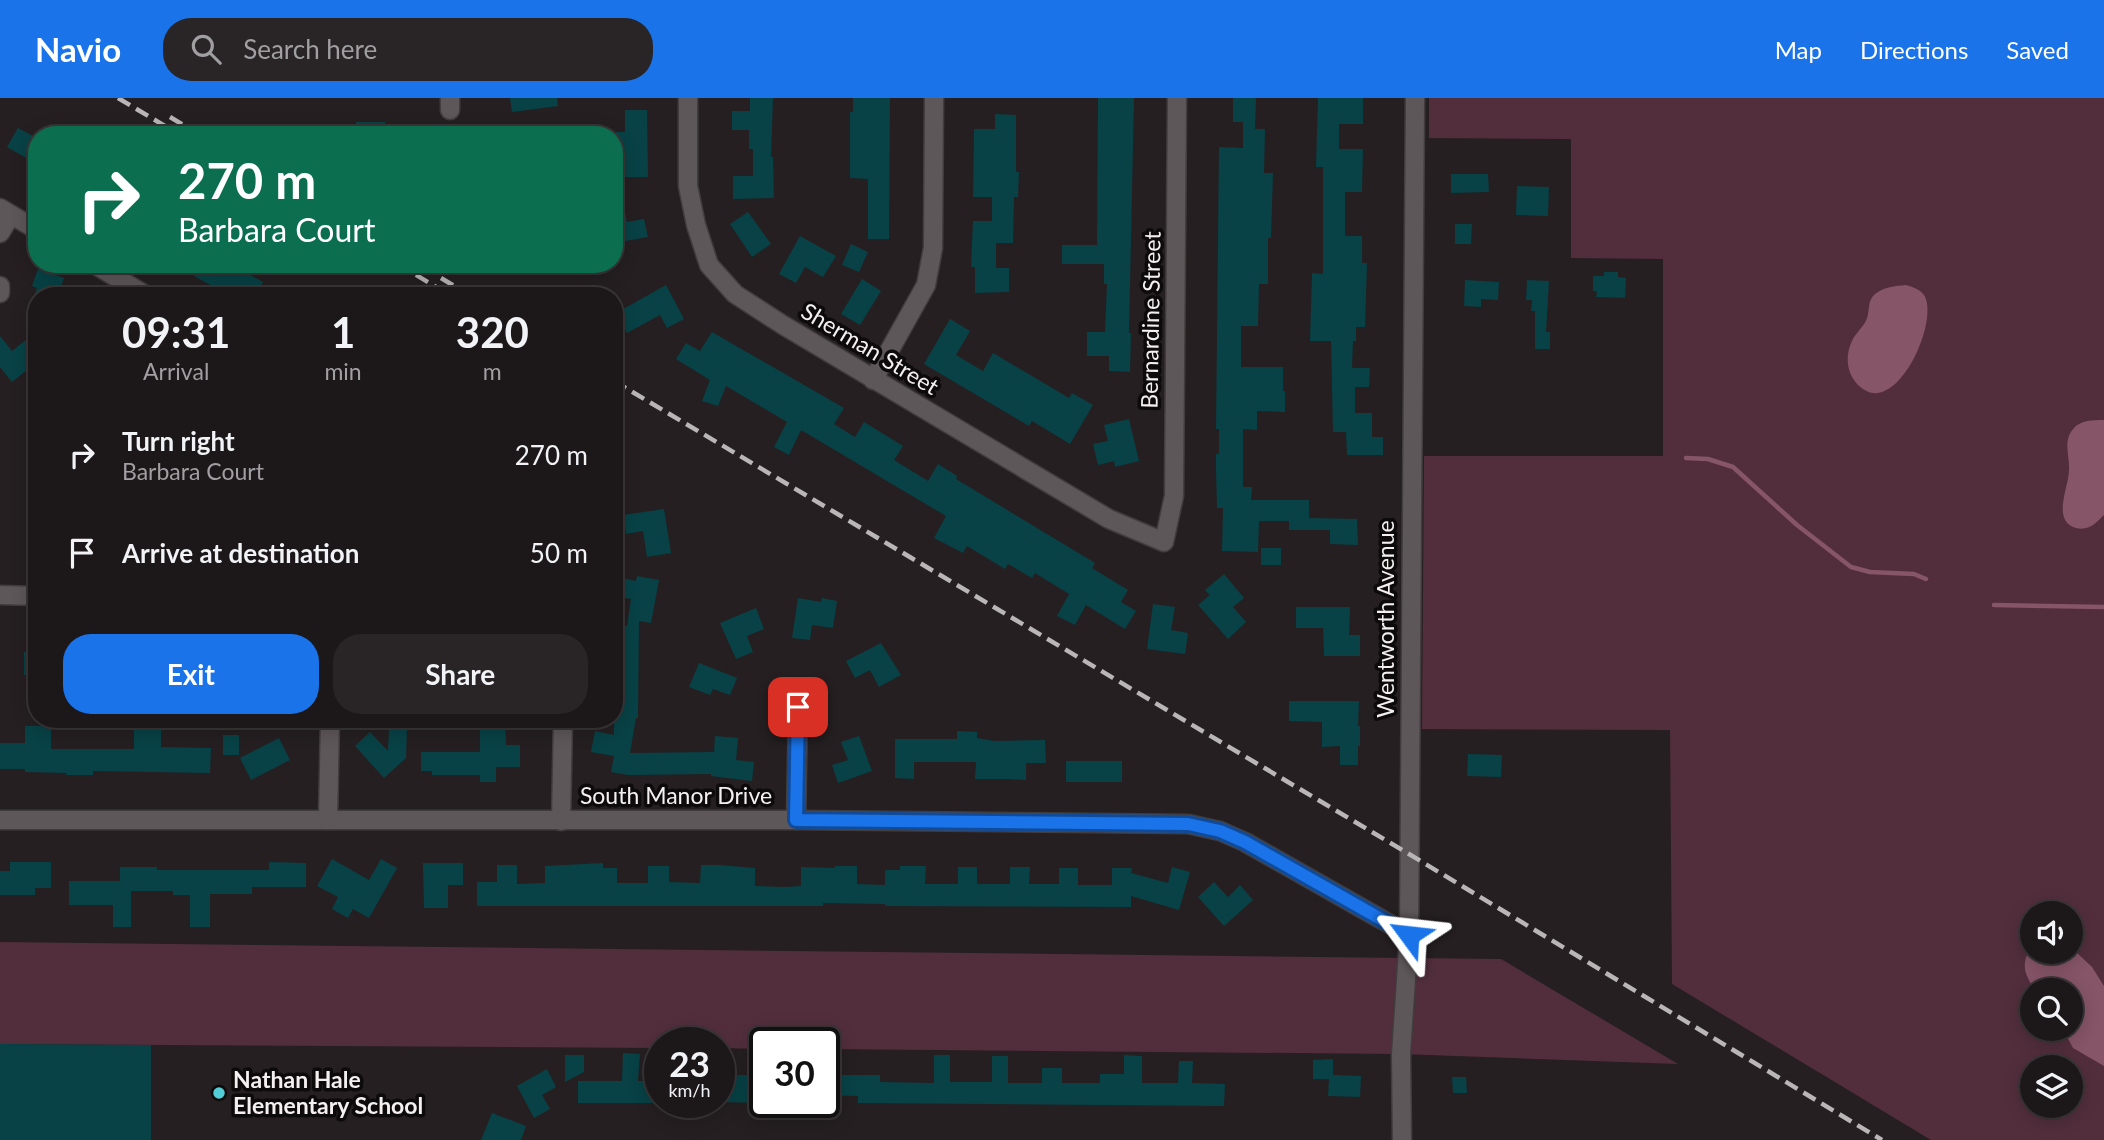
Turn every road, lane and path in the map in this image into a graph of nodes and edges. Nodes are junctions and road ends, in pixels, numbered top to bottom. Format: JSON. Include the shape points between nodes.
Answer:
{"nodes":[{"id":1,"x":688,"y":98,"type":"edge"},
{"id":2,"x":934,"y":98,"type":"edge"},
{"id":3,"x":1177,"y":98,"type":"edge"},
{"id":4,"x":1415,"y":98,"type":"edge"},
{"id":5,"x":6,"y":212,"type":"edge"},
{"id":6,"x":28,"y":225,"type":"edge"},
{"id":7,"x":0,"y":233,"type":"edge"},
{"id":8,"x":109,"y":273,"type":"edge"},
{"id":9,"x":0,"y":286,"type":"edge"},
{"id":10,"x":132,"y":287,"type":"edge"},
{"id":11,"x":0,"y":293,"type":"edge"},
{"id":12,"x":873,"y":380,"type":"junction"},
{"id":13,"x":1164,"y":542,"type":"joint"},
{"id":14,"x":0,"y":595,"type":"edge"},
{"id":15,"x":28,"y":596,"type":"edge"},
{"id":16,"x":798,"y":707,"type":"dead end"},
{"id":17,"x":330,"y":728,"type":"edge"},
{"id":18,"x":563,"y":728,"type":"edge"},
{"id":19,"x":0,"y":820,"type":"edge"},
{"id":20,"x":328,"y":820,"type":"junction"},
{"id":21,"x":796,"y":820,"type":"junction"},
{"id":22,"x":561,"y":821,"type":"junction"},
{"id":23,"x":1409,"y":935,"type":"junction"},
{"id":24,"x":1402,"y":1140,"type":"edge"}],
"edges":[{"from":1,"to":12,"type":"street","name":"Sherman Street","via":[[688,186],[709,265],[735,293]]},
{"from":2,"to":12,"type":"street","via":[[933,248],[926,285]]},
{"from":3,"to":13,"type":"street","name":"Bernardine Street","via":[[1174,496]]},
{"from":4,"to":23,"type":"street","name":"Wentworth Avenue"},
{"from":5,"to":6,"type":"street"},
{"from":5,"to":7,"type":"street"},
{"from":8,"to":10,"type":"street"},
{"from":9,"to":11,"type":"street"},
{"from":12,"to":13,"type":"street","name":"Sherman Street","via":[[1109,519]]},
{"from":14,"to":15,"type":"street"},
{"from":16,"to":21,"type":"street"},
{"from":17,"to":20,"type":"street"},
{"from":18,"to":22,"type":"street"},
{"from":19,"to":20,"type":"street","name":"South Manor Drive"},
{"from":20,"to":22,"type":"street","name":"South Manor Drive"},
{"from":21,"to":22,"type":"street","name":"South Manor Drive"},
{"from":21,"to":23,"type":"street","name":"South Manor Drive","via":[[1188,824],[1245,842]]},
{"from":23,"to":24,"type":"street","name":"Wentworth Avenue","via":[[1401,1054]]}]}
